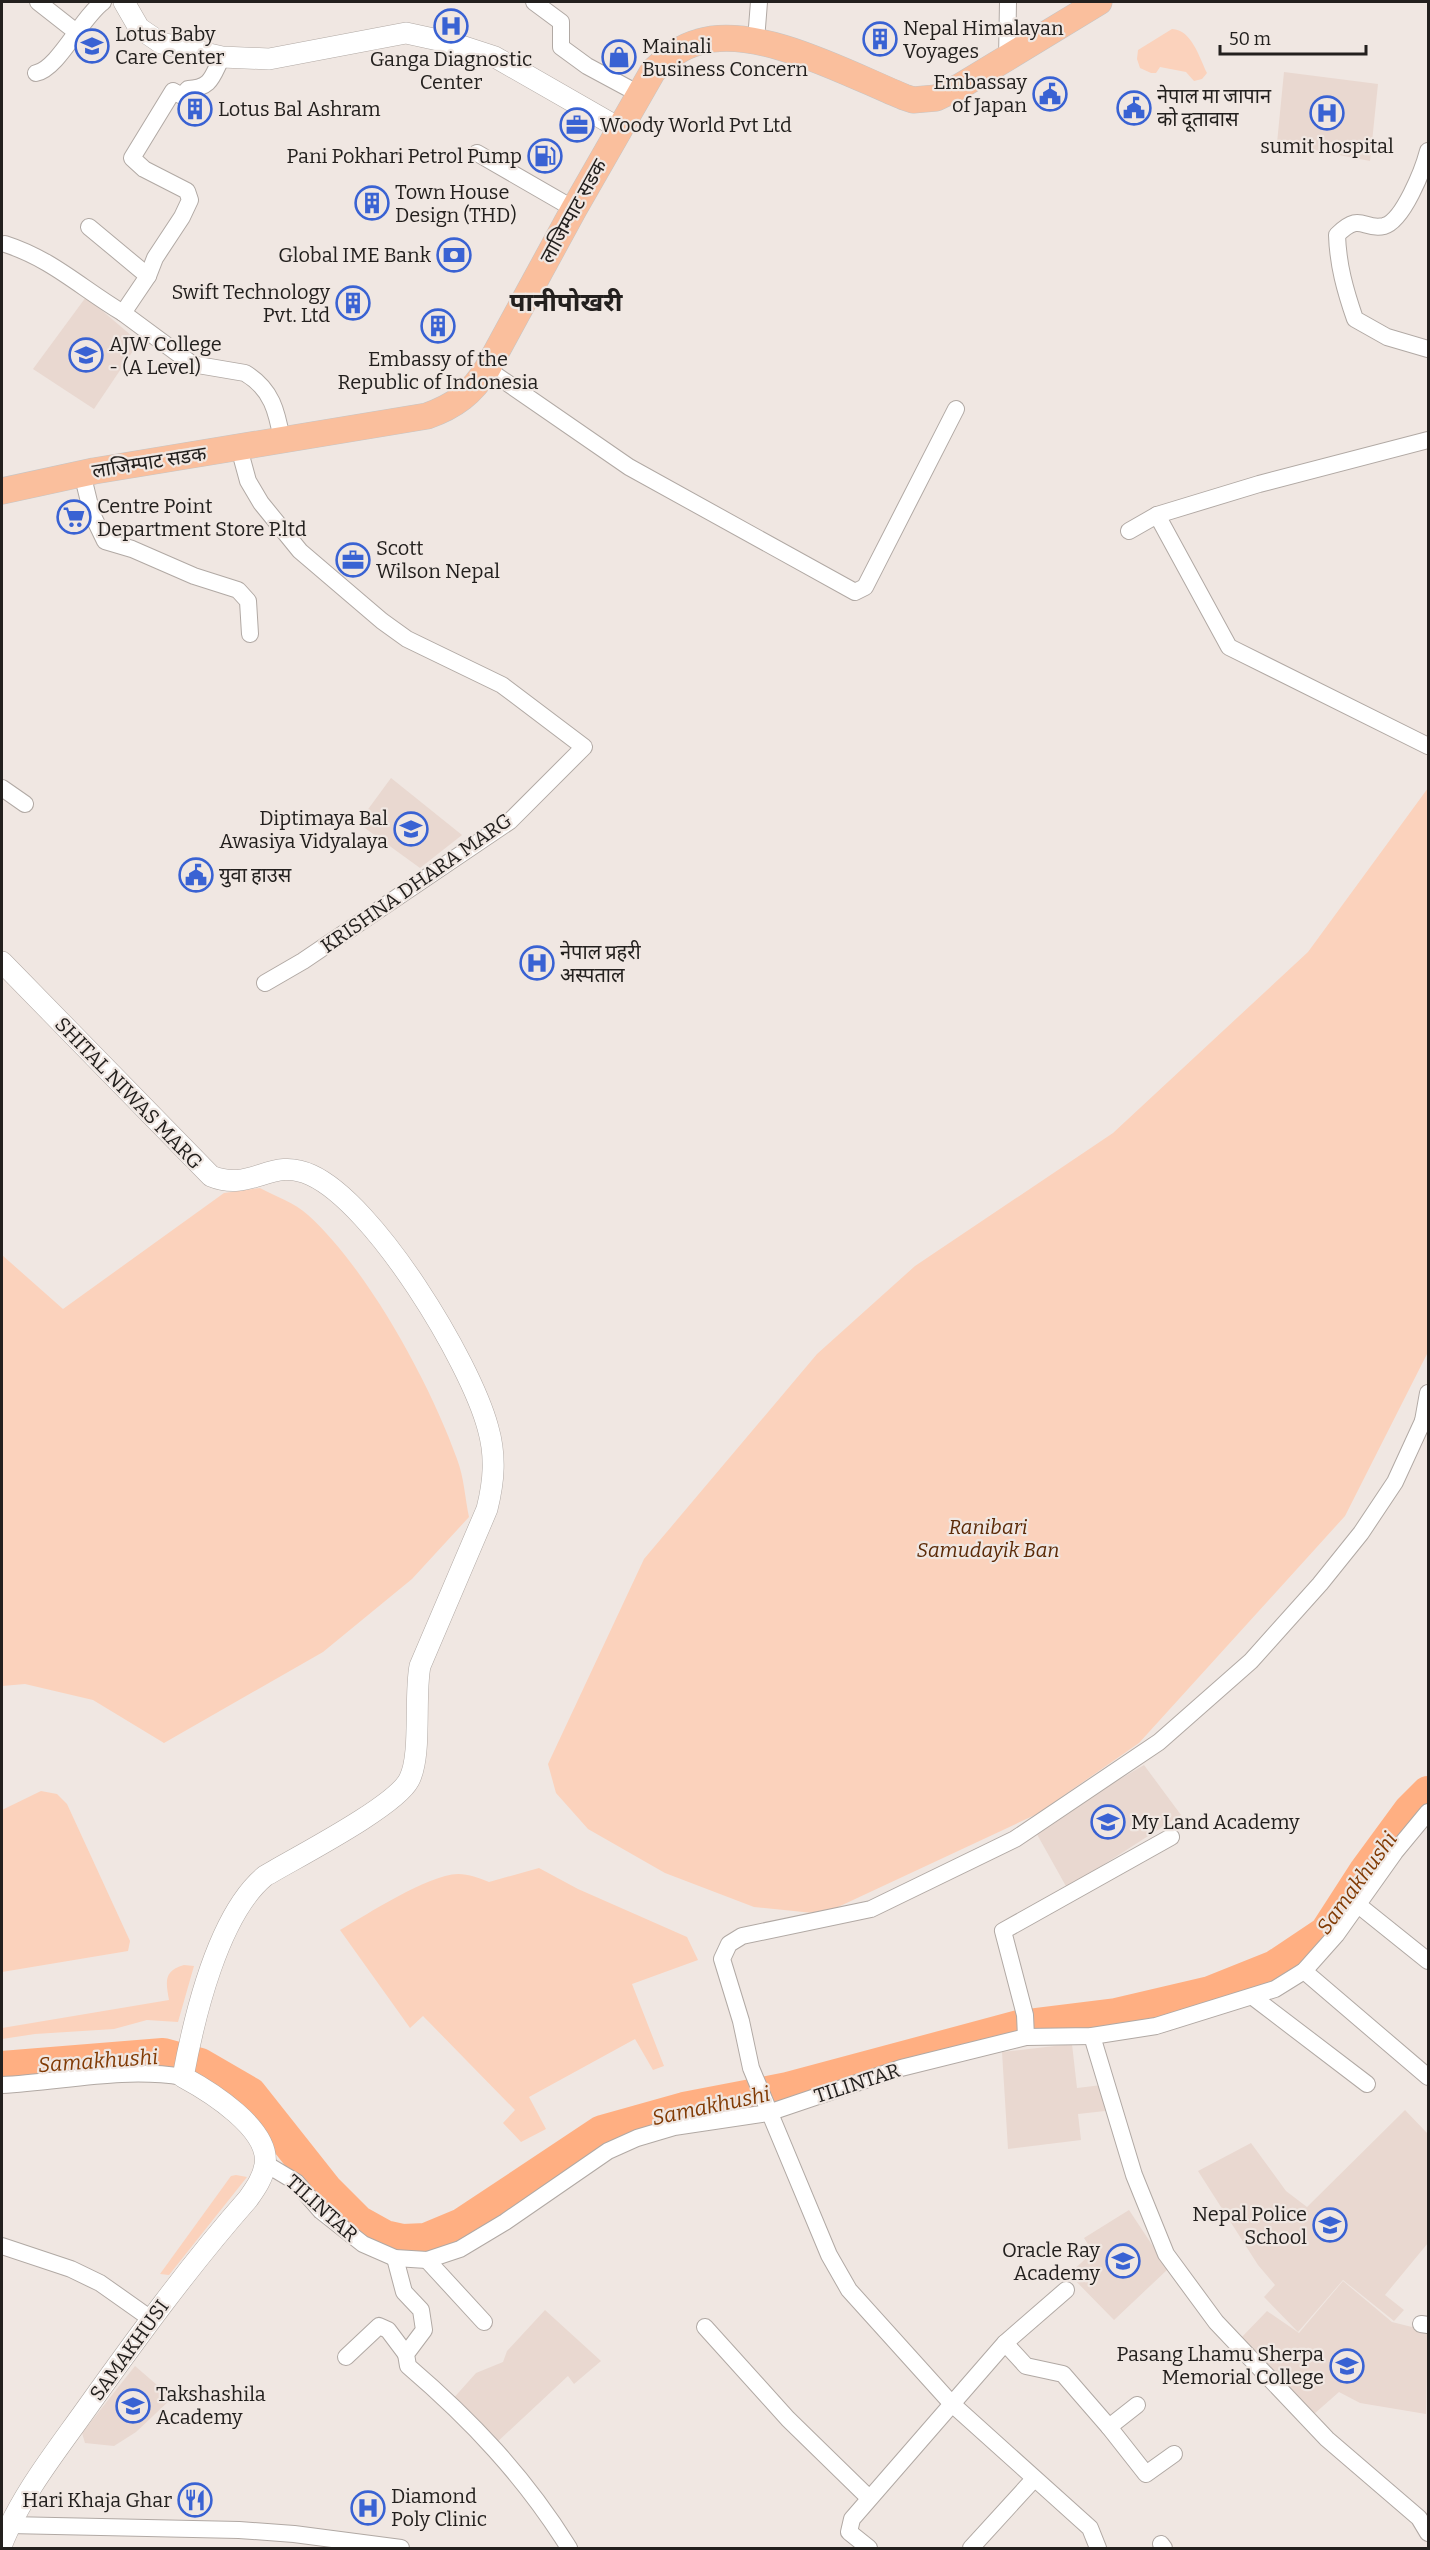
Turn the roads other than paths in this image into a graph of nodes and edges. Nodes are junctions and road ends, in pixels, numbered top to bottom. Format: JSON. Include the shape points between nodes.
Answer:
{"nodes":[{"id":1,"x":38,"y":2,"type":"edge"},
{"id":2,"x":103,"y":2,"type":"edge"},
{"id":3,"x":124,"y":2,"type":"edge"},
{"id":4,"x":534,"y":2,"type":"edge"},
{"id":5,"x":759,"y":2,"type":"edge"},
{"id":6,"x":1008,"y":2,"type":"edge"},
{"id":7,"x":1099,"y":2,"type":"edge"},
{"id":8,"x":75,"y":31,"type":"junction"},
{"id":9,"x":756,"y":40,"type":"junction"},
{"id":10,"x":222,"y":57,"type":"junction"},
{"id":11,"x":1007,"y":60,"type":"junction"},
{"id":12,"x":36,"y":73,"type":"dead end"},
{"id":13,"x":639,"y":94,"type":"junction"},
{"id":14,"x":619,"y":128,"type":"junction"},
{"id":15,"x":1428,"y":151,"type":"edge"},
{"id":16,"x":477,"y":153,"type":"dead end"},
{"id":17,"x":574,"y":209,"type":"junction"},
{"id":18,"x":89,"y":227,"type":"dead end"},
{"id":19,"x":5,"y":244,"type":"dead end"},
{"id":20,"x":148,"y":276,"type":"junction"},
{"id":21,"x":123,"y":313,"type":"junction"},
{"id":22,"x":1428,"y":349,"type":"edge"},
{"id":23,"x":487,"y":369,"type":"junction"},
{"id":24,"x":956,"y":409,"type":"dead end"},
{"id":25,"x":282,"y":440,"type":"junction"},
{"id":26,"x":1428,"y":440,"type":"edge"},
{"id":27,"x":239,"y":448,"type":"junction"},
{"id":28,"x":82,"y":473,"type":"junction"},
{"id":29,"x":2,"y":490,"type":"edge"},
{"id":30,"x":1157,"y":515,"type":"junction"},
{"id":31,"x":1129,"y":531,"type":"dead end"},
{"id":32,"x":250,"y":634,"type":"dead end"},
{"id":33,"x":1428,"y":746,"type":"edge"},
{"id":34,"x":2,"y":788,"type":"edge"},
{"id":35,"x":25,"y":804,"type":"dead end"},
{"id":36,"x":2,"y":962,"type":"edge"},
{"id":37,"x":265,"y":983,"type":"dead end"},
{"id":38,"x":1428,"y":1393,"type":"edge"},
{"id":39,"x":1426,"y":1421,"type":"edge"},
{"id":40,"x":1428,"y":1812,"type":"edge"},
{"id":41,"x":1171,"y":1838,"type":"dead end"},
{"id":42,"x":1357,"y":1904,"type":"junction"},
{"id":43,"x":1428,"y":1961,"type":"edge"},
{"id":44,"x":1304,"y":1971,"type":"junction"},
{"id":45,"x":1253,"y":1997,"type":"junction"},
{"id":46,"x":1092,"y":2036,"type":"junction"},
{"id":47,"x":1026,"y":2037,"type":"junction"},
{"id":48,"x":184,"y":2072,"type":"junction"},
{"id":49,"x":1428,"y":2077,"type":"edge"},
{"id":50,"x":1367,"y":2084,"type":"dead end"},
{"id":51,"x":2,"y":2085,"type":"edge"},
{"id":52,"x":768,"y":2113,"type":"junction"},
{"id":53,"x":266,"y":2164,"type":"junction"},
{"id":54,"x":2,"y":2246,"type":"edge"},
{"id":55,"x":395,"y":2258,"type":"junction"},
{"id":56,"x":427,"y":2260,"type":"junction"},
{"id":57,"x":1066,"y":2290,"type":"dead end"},
{"id":58,"x":151,"y":2319,"type":"junction"},
{"id":59,"x":484,"y":2322,"type":"dead end"},
{"id":60,"x":705,"y":2327,"type":"dead end"},
{"id":61,"x":1005,"y":2343,"type":"junction"},
{"id":62,"x":406,"y":2354,"type":"junction"},
{"id":63,"x":346,"y":2357,"type":"dead end"},
{"id":64,"x":951,"y":2403,"type":"junction"},
{"id":65,"x":1137,"y":2405,"type":"dead end"},
{"id":66,"x":1109,"y":2427,"type":"junction"},
{"id":67,"x":1174,"y":2454,"type":"dead end"},
{"id":68,"x":1034,"y":2479,"type":"junction"},
{"id":69,"x":869,"y":2498,"type":"junction"},
{"id":70,"x":1428,"y":2533,"type":"edge"},
{"id":71,"x":5,"y":2534,"type":"edge"},
{"id":72,"x":401,"y":2548,"type":"edge"},
{"id":73,"x":569,"y":2548,"type":"edge"},
{"id":74,"x":869,"y":2548,"type":"edge"},
{"id":75,"x":971,"y":2548,"type":"edge"},
{"id":76,"x":1098,"y":2548,"type":"edge"}],
"edges":[{"from":1,"to":8,"type":"street"},
{"from":2,"to":8,"type":"street"},
{"from":3,"to":10,"type":"street","via":[[139,28],[161,43]]},
{"from":4,"to":13,"type":"street","via":[[561,22],[561,47]]},
{"from":5,"to":9,"type":"street"},
{"from":6,"to":11,"type":"street"},
{"from":7,"to":11,"type":"main road","name":"लाजिम्पाट सडक"},
{"from":8,"to":12,"type":"street","via":[[51,66]]},
{"from":9,"to":11,"type":"main road","name":"लाजिम्पाट सडक","via":[[913,100],[936,98]]},
{"from":9,"to":13,"type":"main road","name":"लाजिम्पाट सडक","via":[[724,38],[684,47],[653,71]]},
{"from":10,"to":14,"type":"street","via":[[269,59],[406,33],[495,57]]},
{"from":10,"to":20,"type":"street","via":[[209,84],[188,89],[182,96],[172,91],[132,159],[188,191],[190,200]]},
{"from":13,"to":14,"type":"main road","name":"लाजिम्पाट सडक"},
{"from":14,"to":17,"type":"main road","name":"लाजिम्पाट सडक"},
{"from":15,"to":22,"type":"street","via":[[1399,218],[1383,226],[1359,221],[1337,235],[1340,271],[1355,319],[1387,337]]},
{"from":16,"to":17,"type":"street"},
{"from":17,"to":23,"type":"main road","name":"लाजिम्पाट सडक"},
{"from":18,"to":20,"type":"street"},
{"from":19,"to":21,"type":"street","via":[[45,260]]},
{"from":20,"to":21,"type":"street"},
{"from":21,"to":25,"type":"street","via":[[192,364],[252,377],[276,407]]},
{"from":23,"to":24,"type":"street","via":[[629,467],[855,592],[865,587]]},
{"from":23,"to":25,"type":"main road","name":"लाजिम्पाट सडक","via":[[475,388],[444,410]]},
{"from":25,"to":27,"type":"main road","name":"लाजिम्पाट सडक"},
{"from":26,"to":30,"type":"street"},
{"from":27,"to":28,"type":"main road","name":"लाजिम्पाट सडक"},
{"from":27,"to":37,"type":"street","name":"KRISHNA DHARA MARG","via":[[256,496],[300,551],[407,639],[502,685],[584,747],[510,821],[303,962]]},
{"from":28,"to":29,"type":"main road","name":"लाजिम्पाट सडक"},
{"from":28,"to":32,"type":"street","via":[[92,514],[105,541],[238,590],[248,601]]},
{"from":30,"to":31,"type":"street"},
{"from":30,"to":33,"type":"street","via":[[1229,646]]},
{"from":34,"to":35,"type":"street"},
{"from":36,"to":48,"type":"street","name":"SHITAL NIWAS MARG","via":[[211,1176],[224,1182],[241,1182],[279,1168],[295,1169],[312,1175],[345,1198],[410,1277],[447,1337],[482,1409],[494,1458],[493,1483],[476,1538],[420,1666],[410,1779],[386,1804],[249,1889],[217,1953],[193,2026]]},
{"from":38,"to":39,"type":"street"},
{"from":39,"to":52,"type":"street","via":[[1395,1482],[1320,1584],[1251,1661],[1159,1742],[1015,1839],[872,1909],[742,1936],[729,1944],[722,1959],[751,2068]]},
{"from":40,"to":42,"type":"street","name":"TILINTAR"},
{"from":41,"to":47,"type":"street","via":[[1004,1931],[1025,2015]]},
{"from":42,"to":43,"type":"street"},
{"from":42,"to":44,"type":"street","name":"TILINTAR"},
{"from":44,"to":45,"type":"street","name":"TILINTAR"},
{"from":44,"to":49,"type":"street"},
{"from":45,"to":46,"type":"street","name":"TILINTAR","via":[[1156,2026]]},
{"from":45,"to":50,"type":"street"},
{"from":46,"to":47,"type":"street","name":"TILINTAR"},
{"from":46,"to":70,"type":"street","via":[[1134,2175],[1166,2254],[1216,2322],[1327,2439],[1419,2518]]},
{"from":47,"to":52,"type":"street","name":"TILINTAR","via":[[901,2068]]},
{"from":48,"to":51,"type":"street"},
{"from":48,"to":53,"type":"street","via":[[244,2121],[260,2141]]},
{"from":52,"to":56,"type":"street","name":"TILINTAR","via":[[674,2127],[638,2138],[608,2151],[460,2249]]},
{"from":52,"to":64,"type":"street","via":[[829,2255],[849,2290]]},
{"from":53,"to":55,"type":"street","name":"TILINTAR","via":[[296,2182],[321,2211],[363,2244]]},
{"from":53,"to":58,"type":"street","name":"SAMAKHUSI","via":[[248,2199]]},
{"from":54,"to":58,"type":"street","via":[[100,2283]]},
{"from":55,"to":56,"type":"street","name":"TILINTAR"},
{"from":55,"to":62,"type":"street","via":[[404,2292],[421,2310],[424,2330]]},
{"from":56,"to":59,"type":"street"},
{"from":57,"to":61,"type":"street"},
{"from":58,"to":71,"type":"street","name":"SAMAKHUSI","via":[[70,2431]]},
{"from":60,"to":69,"type":"street","via":[[788,2419]]},
{"from":61,"to":64,"type":"street"},
{"from":61,"to":66,"type":"street","via":[[1026,2366],[1063,2374]]},
{"from":62,"to":63,"type":"street","via":[[388,2330],[379,2326]]},
{"from":62,"to":73,"type":"street","via":[[408,2366],[504,2457],[542,2504]]},
{"from":64,"to":68,"type":"street"},
{"from":64,"to":69,"type":"street"},
{"from":65,"to":66,"type":"street"},
{"from":66,"to":67,"type":"street","via":[[1146,2474]]},
{"from":68,"to":75,"type":"street"},
{"from":68,"to":76,"type":"street","via":[[1090,2528]]},
{"from":69,"to":74,"type":"street","via":[[849,2526],[849,2532]]},
{"from":71,"to":72,"type":"street","via":[[239,2529]]}]}
